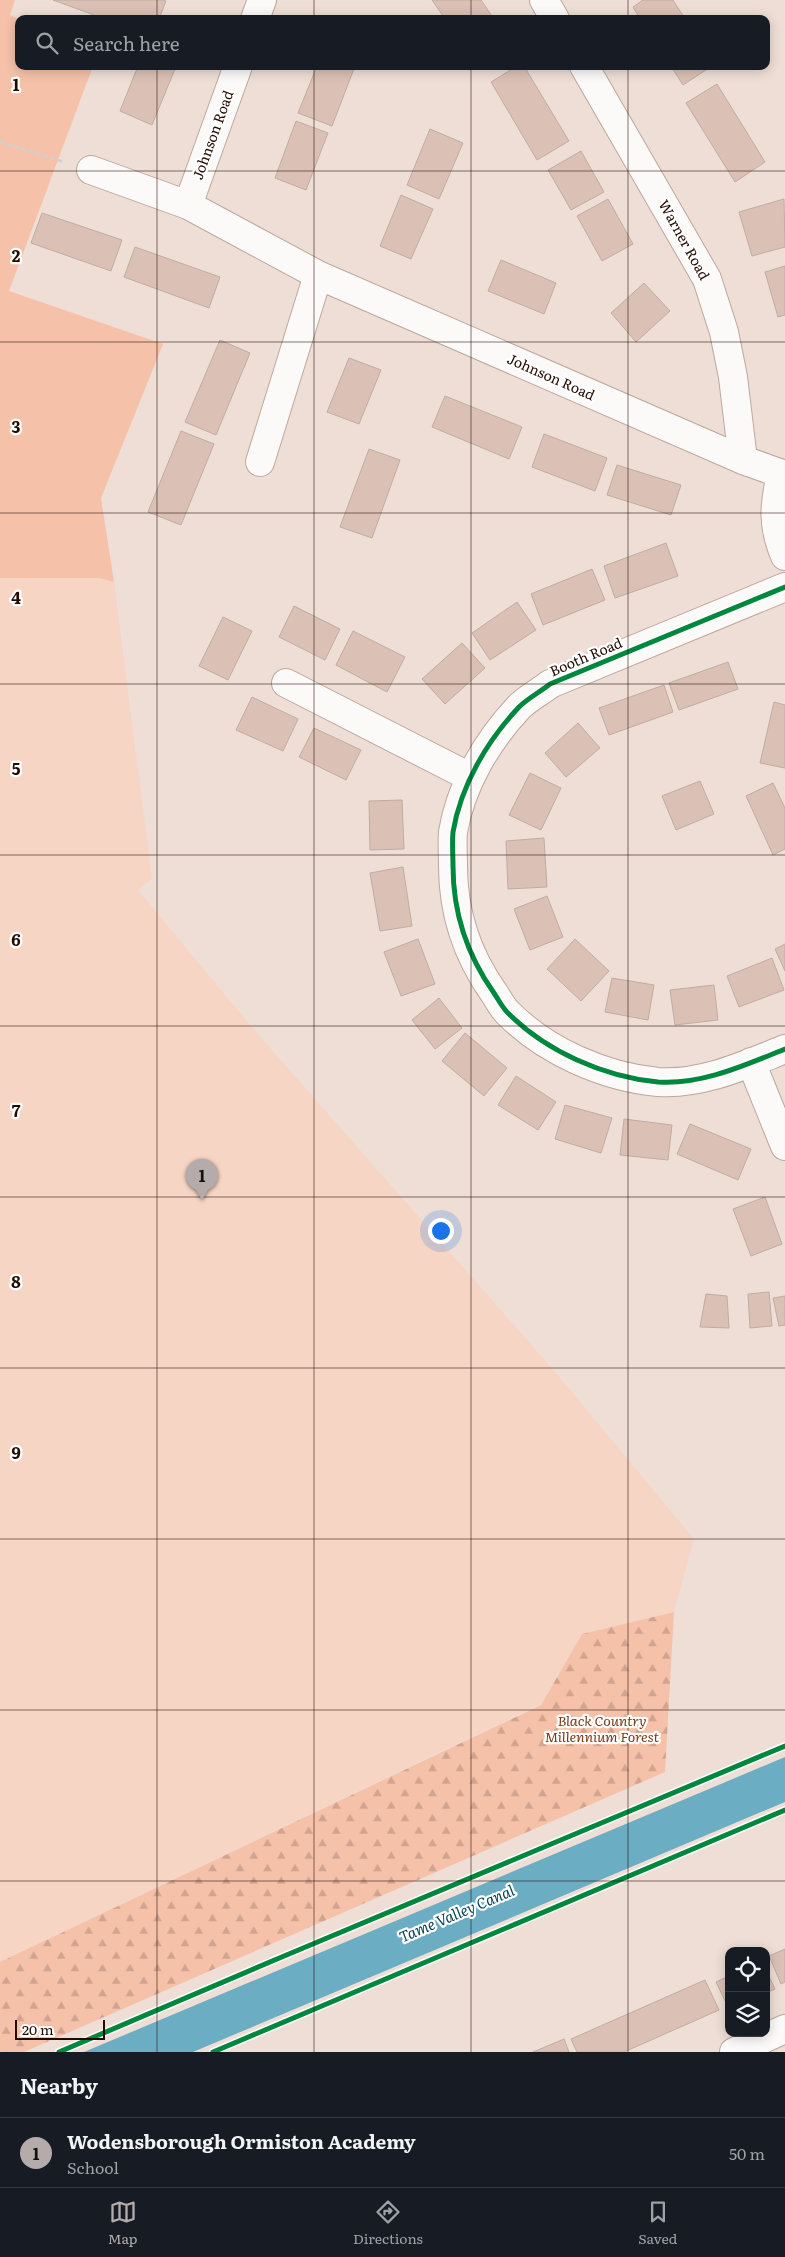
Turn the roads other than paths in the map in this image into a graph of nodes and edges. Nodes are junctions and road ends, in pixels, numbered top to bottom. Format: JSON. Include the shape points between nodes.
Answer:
{"nodes":[{"id":1,"x":262,"y":0,"type":"edge"},
{"id":2,"x":544,"y":0,"type":"edge"},
{"id":3,"x":256,"y":15,"type":"edge"},
{"id":4,"x":553,"y":15,"type":"edge"},
{"id":5,"x":237,"y":70,"type":"edge"},
{"id":6,"x":586,"y":70,"type":"edge"},
{"id":7,"x":91,"y":170,"type":"road end"},
{"id":8,"x":188,"y":205,"type":"junction"},
{"id":9,"x":318,"y":275,"type":"junction"},
{"id":10,"x":743,"y":460,"type":"junction"},
{"id":11,"x":260,"y":462,"type":"dead end"},
{"id":12,"x":783,"y":475,"type":"edge"},
{"id":13,"x":785,"y":556,"type":"edge"},
{"id":14,"x":785,"y":587,"type":"edge"},
{"id":15,"x":286,"y":683,"type":"dead end"},
{"id":16,"x":470,"y":777,"type":"junction"},
{"id":17,"x":785,"y":1049,"type":"edge"},
{"id":18,"x":751,"y":1062,"type":"junction"},
{"id":19,"x":785,"y":1146,"type":"edge"},
{"id":20,"x":785,"y":2029,"type":"edge"},
{"id":21,"x":734,"y":2052,"type":"edge"}],
"edges":[{"from":1,"to":3,"type":"street"},
{"from":2,"to":4,"type":"street"},
{"from":5,"to":8,"type":"street","name":"Johnson Road"},
{"from":6,"to":10,"type":"street","name":"Warner Road","via":[[707,279],[724,332],[733,377]]},
{"from":7,"to":8,"type":"street","name":"Johnson Road"},
{"from":8,"to":9,"type":"street","name":"Johnson Road"},
{"from":9,"to":10,"type":"street","name":"Johnson Road"},
{"from":9,"to":11,"type":"street"},
{"from":10,"to":12,"type":"street","name":"Johnson Road"},
{"from":12,"to":13,"type":"street","via":[[774,505],[779,542]]},
{"from":14,"to":16,"type":"street","name":"Booth Road","via":[[550,684],[520,706],[494,738]]},
{"from":15,"to":16,"type":"street"},
{"from":16,"to":18,"type":"street","name":"Booth Road","via":[[453,832],[456,909],[469,951],[506,1011],[538,1038],[582,1062],[617,1075],[659,1082],[687,1081],[721,1074]]},
{"from":17,"to":18,"type":"street","name":"Booth Road"},
{"from":18,"to":19,"type":"street"},
{"from":20,"to":21,"type":"street"}]}
